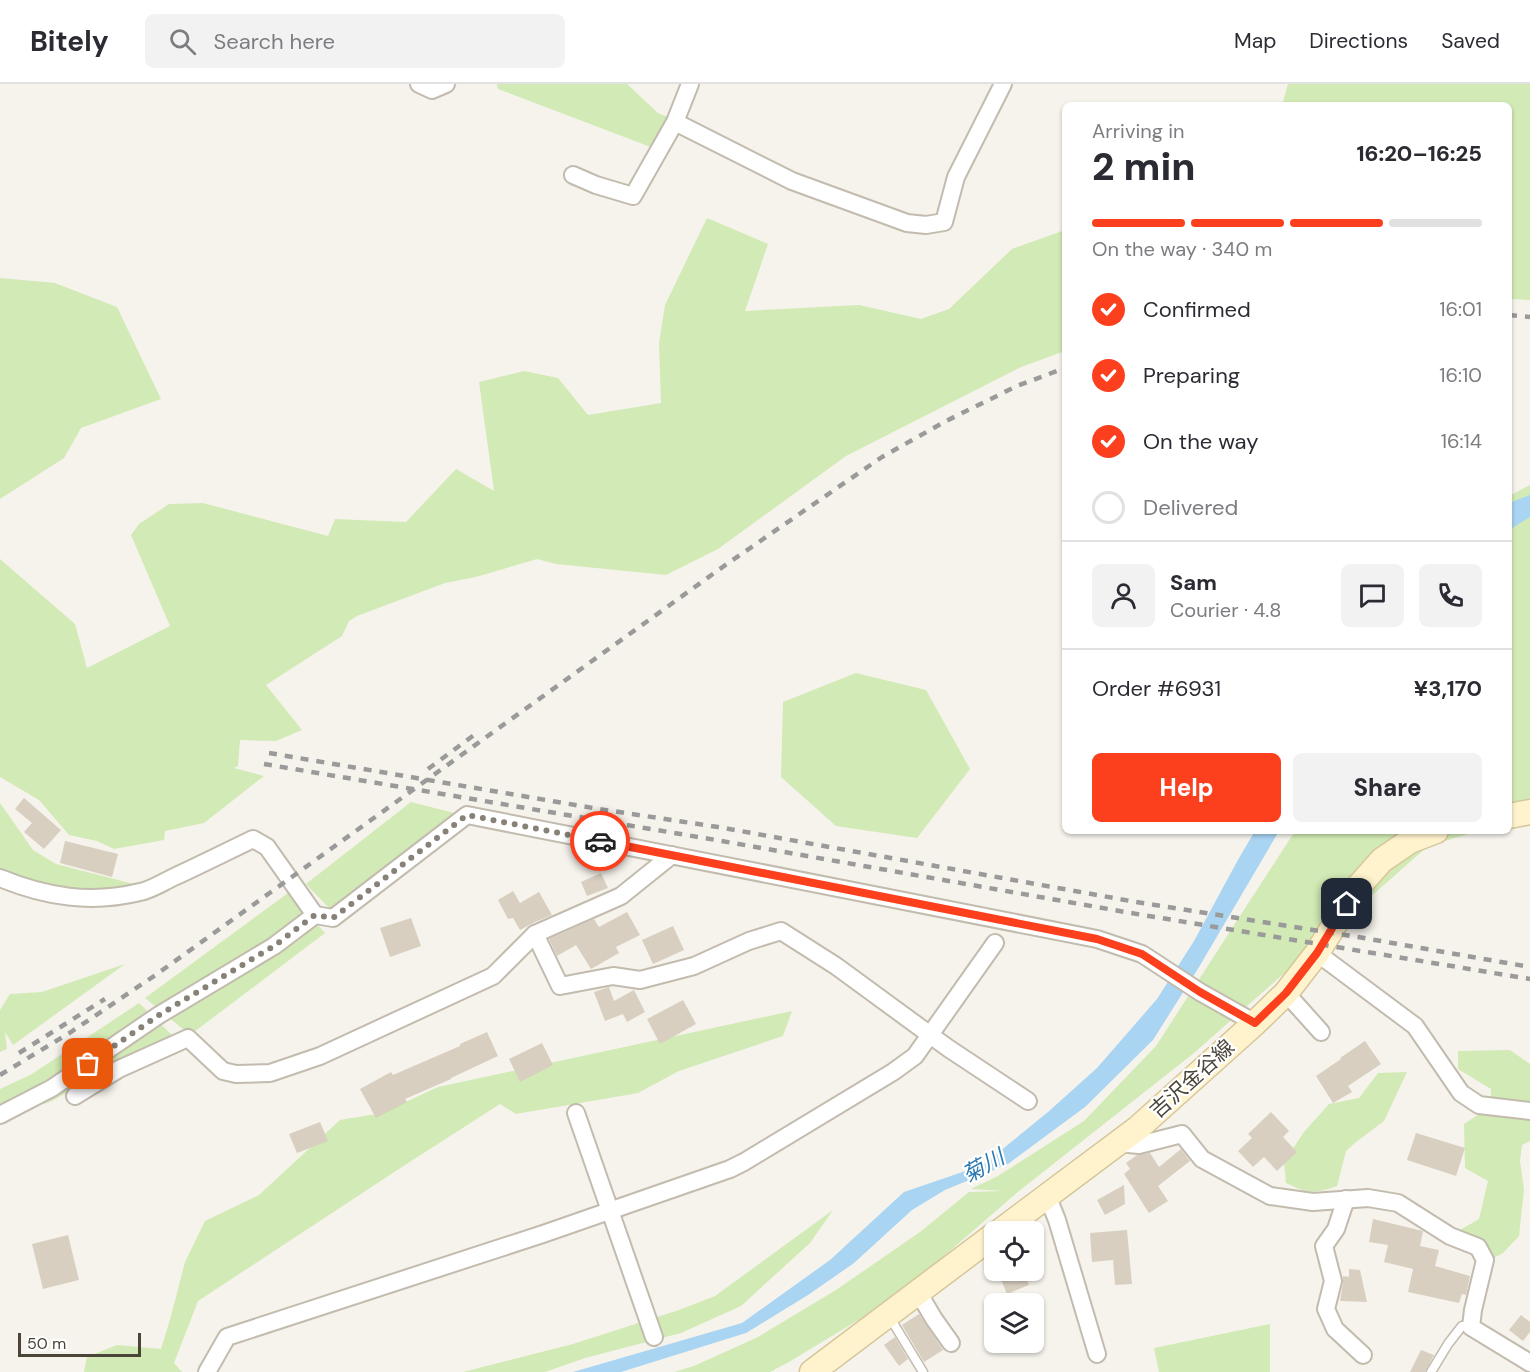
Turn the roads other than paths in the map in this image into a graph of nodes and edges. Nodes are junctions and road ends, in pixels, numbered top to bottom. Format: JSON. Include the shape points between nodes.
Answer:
{"nodes":[{"id":1,"x":419,"y":84,"type":"edge"},
{"id":2,"x":446,"y":84,"type":"edge"},
{"id":3,"x":690,"y":84,"type":"edge"},
{"id":4,"x":1004,"y":84,"type":"edge"},
{"id":5,"x":675,"y":122,"type":"junction"},
{"id":6,"x":573,"y":175,"type":"dead end"},
{"id":7,"x":1530,"y":812,"type":"edge"},
{"id":8,"x":1512,"y":815,"type":"edge"},
{"id":9,"x":1428,"y":834,"type":"edge"},
{"id":10,"x":672,"y":855,"type":"junction"},
{"id":11,"x":0,"y":878,"type":"edge"},
{"id":12,"x":315,"y":915,"type":"junction"},
{"id":13,"x":535,"y":934,"type":"junction"},
{"id":14,"x":995,"y":944,"type":"dead end"},
{"id":15,"x":1317,"y":953,"type":"junction"},
{"id":16,"x":1286,"y":993,"type":"junction"},
{"id":17,"x":1255,"y":1023,"type":"junction"},
{"id":18,"x":1321,"y":1032,"type":"dead end"},
{"id":19,"x":931,"y":1034,"type":"junction"},
{"id":20,"x":75,"y":1096,"type":"dead end"},
{"id":21,"x":1028,"y":1101,"type":"dead end"},
{"id":22,"x":1530,"y":1111,"type":"edge"},
{"id":23,"x":576,"y":1113,"type":"dead end"},
{"id":24,"x":0,"y":1115,"type":"edge"},
{"id":25,"x":1118,"y":1143,"type":"junction"},
{"id":26,"x":1047,"y":1195,"type":"junction"},
{"id":27,"x":1346,"y":1199,"type":"junction"},
{"id":28,"x":609,"y":1210,"type":"junction"},
{"id":29,"x":1013,"y":1221,"type":"edge"},
{"id":30,"x":984,"y":1242,"type":"edge"},
{"id":31,"x":918,"y":1292,"type":"junction"},
{"id":32,"x":888,"y":1315,"type":"junction"},
{"id":33,"x":1472,"y":1325,"type":"junction"},
{"id":34,"x":654,"y":1337,"type":"dead end"},
{"id":35,"x":951,"y":1343,"type":"dead end"},
{"id":36,"x":1097,"y":1354,"type":"dead end"},
{"id":37,"x":1363,"y":1355,"type":"dead end"},
{"id":38,"x":1530,"y":1363,"type":"edge"},
{"id":39,"x":207,"y":1372,"type":"edge"},
{"id":40,"x":812,"y":1372,"type":"edge"},
{"id":41,"x":923,"y":1372,"type":"edge"},
{"id":42,"x":1431,"y":1372,"type":"edge"}],
"edges":[{"from":1,"to":2,"type":"street","via":[[432,90]]},
{"from":3,"to":5,"type":"street"},
{"from":4,"to":5,"type":"street","via":[[956,177],[944,222],[926,225],[907,223],[792,181]]},
{"from":5,"to":6,"type":"street","via":[[633,196]]},
{"from":7,"to":8,"type":"main road"},
{"from":9,"to":15,"type":"main road","name":"吉沢金谷線","via":[[1382,860],[1358,887]]},
{"from":10,"to":12,"type":"street","via":[[467,815],[333,918]]},
{"from":10,"to":13,"type":"street","via":[[621,896]]},
{"from":10,"to":17,"type":"street","via":[[1097,939],[1142,954]]},
{"from":11,"to":12,"type":"street","via":[[69,897],[113,897],[142,892],[253,839],[267,847]]},
{"from":12,"to":24,"type":"street","via":[[274,946],[159,1015],[52,1088]]},
{"from":13,"to":19,"type":"street","via":[[560,986],[613,976],[640,980],[694,966],[781,931]]},
{"from":13,"to":20,"type":"street","via":[[493,976],[310,1059],[270,1073],[236,1074],[223,1071],[188,1038],[119,1069]]},
{"from":14,"to":19,"type":"street"},
{"from":15,"to":16,"type":"main road","name":"吉沢金谷線"},
{"from":15,"to":22,"type":"street","via":[[1415,1026],[1461,1093],[1479,1105]]},
{"from":16,"to":17,"type":"main road","name":"吉沢金谷線"},
{"from":16,"to":18,"type":"street"},
{"from":17,"to":25,"type":"main road","name":"吉沢金谷線"},
{"from":19,"to":21,"type":"street"},
{"from":19,"to":28,"type":"street","via":[[915,1056],[893,1072],[744,1162]]},
{"from":23,"to":28,"type":"street"},
{"from":25,"to":26,"type":"main road","name":"吉沢金谷線"},
{"from":25,"to":27,"type":"street","via":[[1139,1145],[1182,1134],[1202,1159],[1270,1196],[1313,1202]]},
{"from":26,"to":29,"type":"main road","name":"吉沢金谷線"},
{"from":26,"to":36,"type":"street"},
{"from":27,"to":33,"type":"street","via":[[1398,1203],[1450,1236],[1478,1247],[1485,1260]]},
{"from":27,"to":37,"type":"street","via":[[1336,1229],[1324,1246],[1333,1281],[1326,1309],[1335,1329]]},
{"from":28,"to":34,"type":"street"},
{"from":28,"to":39,"type":"street","via":[[227,1337]]},
{"from":30,"to":31,"type":"main road"},
{"from":31,"to":32,"type":"main road"},
{"from":31,"to":35,"type":"street"},
{"from":32,"to":40,"type":"main road"},
{"from":32,"to":41,"type":"lane"},
{"from":33,"to":38,"type":"street"},
{"from":33,"to":42,"type":"lane","via":[[1462,1326]]}]}
